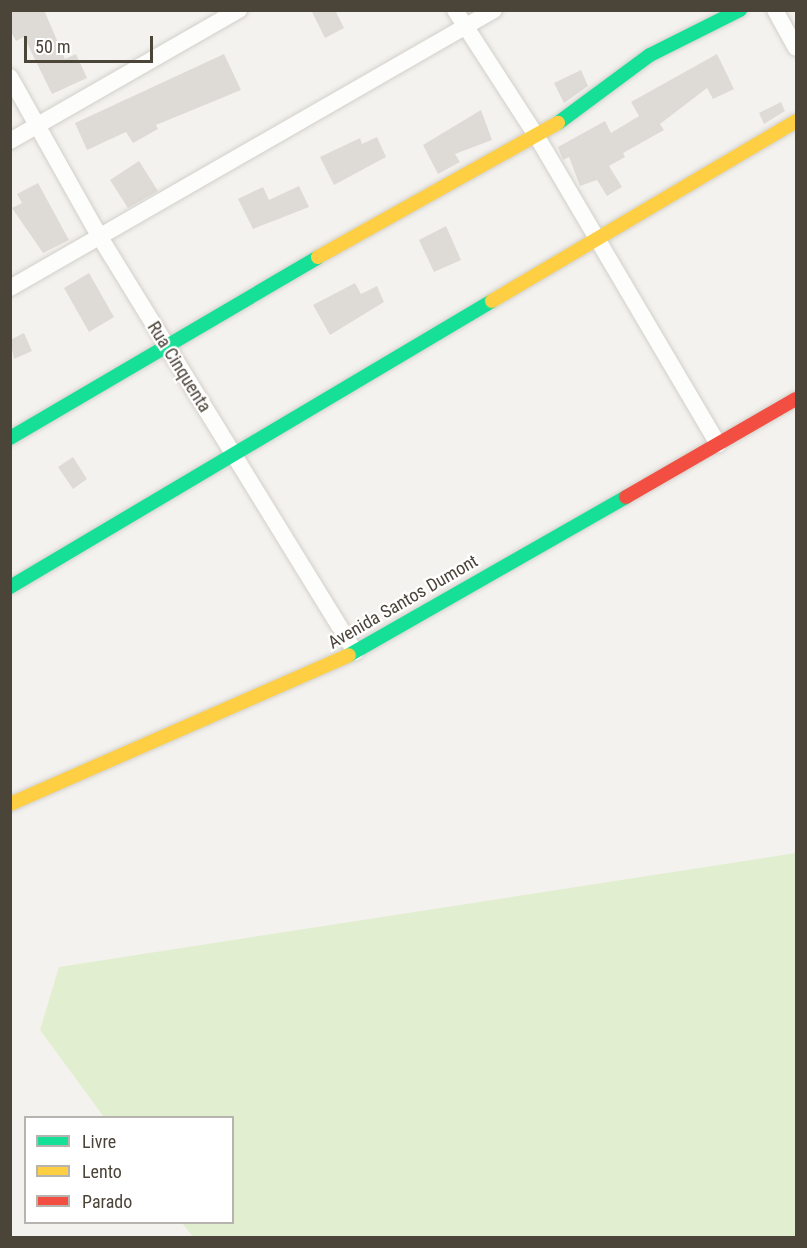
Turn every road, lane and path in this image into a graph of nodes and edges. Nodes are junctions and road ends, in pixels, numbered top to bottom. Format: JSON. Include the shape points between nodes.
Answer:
{"nodes":[{"id":1,"x":239,"y":10,"type":"edge"},
{"id":2,"x":455,"y":10,"type":"edge"},
{"id":3,"x":494,"y":10,"type":"edge"},
{"id":4,"x":740,"y":10,"type":"edge"},
{"id":5,"x":775,"y":10,"type":"edge"},
{"id":6,"x":465,"y":28,"type":"junction"},
{"id":7,"x":796,"y":48,"type":"edge"},
{"id":8,"x":10,"y":77,"type":"edge"},
{"id":9,"x":796,"y":121,"type":"edge"},
{"id":10,"x":38,"y":125,"type":"junction"},
{"id":11,"x":536,"y":135,"type":"junction"},
{"id":12,"x":10,"y":141,"type":"edge"},
{"id":13,"x":98,"y":234,"type":"junction"},
{"id":14,"x":598,"y":239,"type":"junction"},
{"id":15,"x":10,"y":288,"type":"edge"},
{"id":16,"x":166,"y":345,"type":"junction"},
{"id":17,"x":796,"y":399,"type":"edge"},
{"id":18,"x":10,"y":438,"type":"edge"},
{"id":19,"x":718,"y":444,"type":"junction"},
{"id":20,"x":234,"y":455,"type":"junction"},
{"id":21,"x":10,"y":587,"type":"edge"},
{"id":22,"x":355,"y":652,"type":"junction"},
{"id":23,"x":10,"y":804,"type":"edge"}],
"edges":[{"from":1,"to":10,"type":"street"},
{"from":2,"to":6,"type":"street"},
{"from":3,"to":6,"type":"street"},
{"from":4,"to":11,"type":"street","via":[[650,55],[598,98]]},
{"from":5,"to":7,"type":"street"},
{"from":6,"to":11,"type":"street"},
{"from":6,"to":13,"type":"street"},
{"from":8,"to":10,"type":"street","name":"Rua Cinquenta"},
{"from":9,"to":14,"type":"street"},
{"from":10,"to":12,"type":"street"},
{"from":10,"to":13,"type":"street","name":"Rua Cinquenta"},
{"from":11,"to":14,"type":"street"},
{"from":11,"to":16,"type":"street"},
{"from":13,"to":15,"type":"street"},
{"from":13,"to":16,"type":"street","name":"Rua Cinquenta"},
{"from":14,"to":19,"type":"street"},
{"from":14,"to":20,"type":"street"},
{"from":16,"to":18,"type":"street"},
{"from":16,"to":20,"type":"street","name":"Rua Cinquenta"},
{"from":17,"to":19,"type":"street","name":"Avenida Santos Dumont"},
{"from":19,"to":22,"type":"street","name":"Avenida Santos Dumont"},
{"from":20,"to":21,"type":"street"},
{"from":20,"to":22,"type":"street","name":"Rua Cinquenta"},
{"from":22,"to":23,"type":"street","name":"Avenida Santos Dumont"}]}
